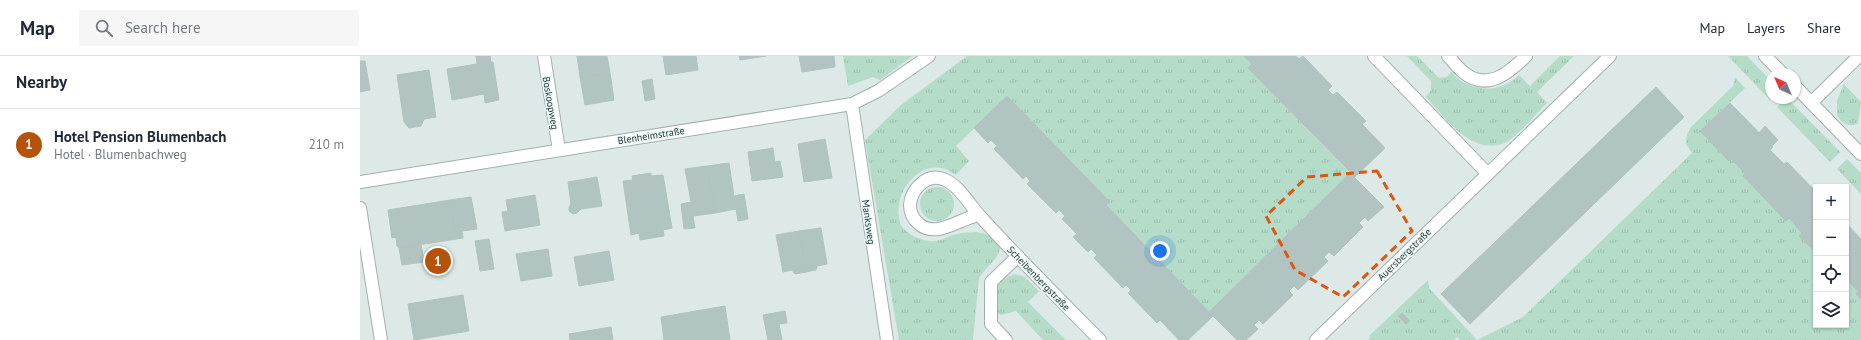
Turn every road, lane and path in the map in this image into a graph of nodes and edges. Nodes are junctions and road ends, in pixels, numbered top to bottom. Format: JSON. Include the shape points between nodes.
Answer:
{"nodes":[{"id":1,"x":544,"y":56,"type":"edge"},
{"id":2,"x":929,"y":56,"type":"edge"},
{"id":3,"x":1374,"y":56,"type":"edge"},
{"id":4,"x":1448,"y":56,"type":"edge"},
{"id":5,"x":1526,"y":56,"type":"edge"},
{"id":6,"x":1610,"y":56,"type":"edge"},
{"id":7,"x":1765,"y":56,"type":"edge"},
{"id":8,"x":1859,"y":56,"type":"edge"},
{"id":9,"x":1777,"y":68,"type":"edge"},
{"id":10,"x":1801,"y":92,"type":"edge"},
{"id":11,"x":1811,"y":103,"type":"junction"},
{"id":12,"x":852,"y":104,"type":"junction"},
{"id":13,"x":559,"y":150,"type":"junction"},
{"id":14,"x":1861,"y":154,"type":"edge"},
{"id":15,"x":1488,"y":174,"type":"junction"},
{"id":16,"x":360,"y":182,"type":"edge"},
{"id":17,"x":360,"y":208,"type":"edge"},
{"id":18,"x":979,"y":215,"type":"junction"},
{"id":19,"x":1018,"y":256,"type":"junction"},
{"id":20,"x":1321,"y":338,"type":"edge"},
{"id":21,"x":381,"y":340,"type":"edge"},
{"id":22,"x":887,"y":340,"type":"edge"},
{"id":23,"x":1006,"y":340,"type":"edge"},
{"id":24,"x":1100,"y":340,"type":"edge"}],
"edges":[{"from":1,"to":13,"type":"street","name":"Boskoopweg"},
{"from":2,"to":12,"type":"street","name":"Blenheimstraße","via":[[878,91]]},
{"from":3,"to":15,"type":"street"},
{"from":4,"to":5,"type":"street","via":[[1464,73],[1484,81],[1494,80],[1510,72]]},
{"from":6,"to":15,"type":"street","name":"Auersbergstraße"},
{"from":7,"to":9,"type":"street"},
{"from":8,"to":11,"type":"street"},
{"from":10,"to":11,"type":"street"},
{"from":11,"to":14,"type":"street"},
{"from":12,"to":13,"type":"street","name":"Blenheimstraße"},
{"from":12,"to":22,"type":"street","name":"Manksweg"},
{"from":13,"to":16,"type":"street","name":"Blenheimstraße"},
{"from":15,"to":20,"type":"street","name":"Auersbergstraße"},
{"from":17,"to":21,"type":"street"},
{"from":18,"to":18,"type":"street","name":"Scheibenbergstraße","via":[[969,216],[948,227],[930,229],[922,226],[912,216],[911,199],[920,184],[933,178],[944,179],[952,184]]},
{"from":18,"to":19,"type":"street","name":"Scheibenbergstraße"},
{"from":19,"to":23,"type":"street","via":[[991,282],[991,324]]},
{"from":19,"to":24,"type":"street","name":"Scheibenbergstraße"}]}
